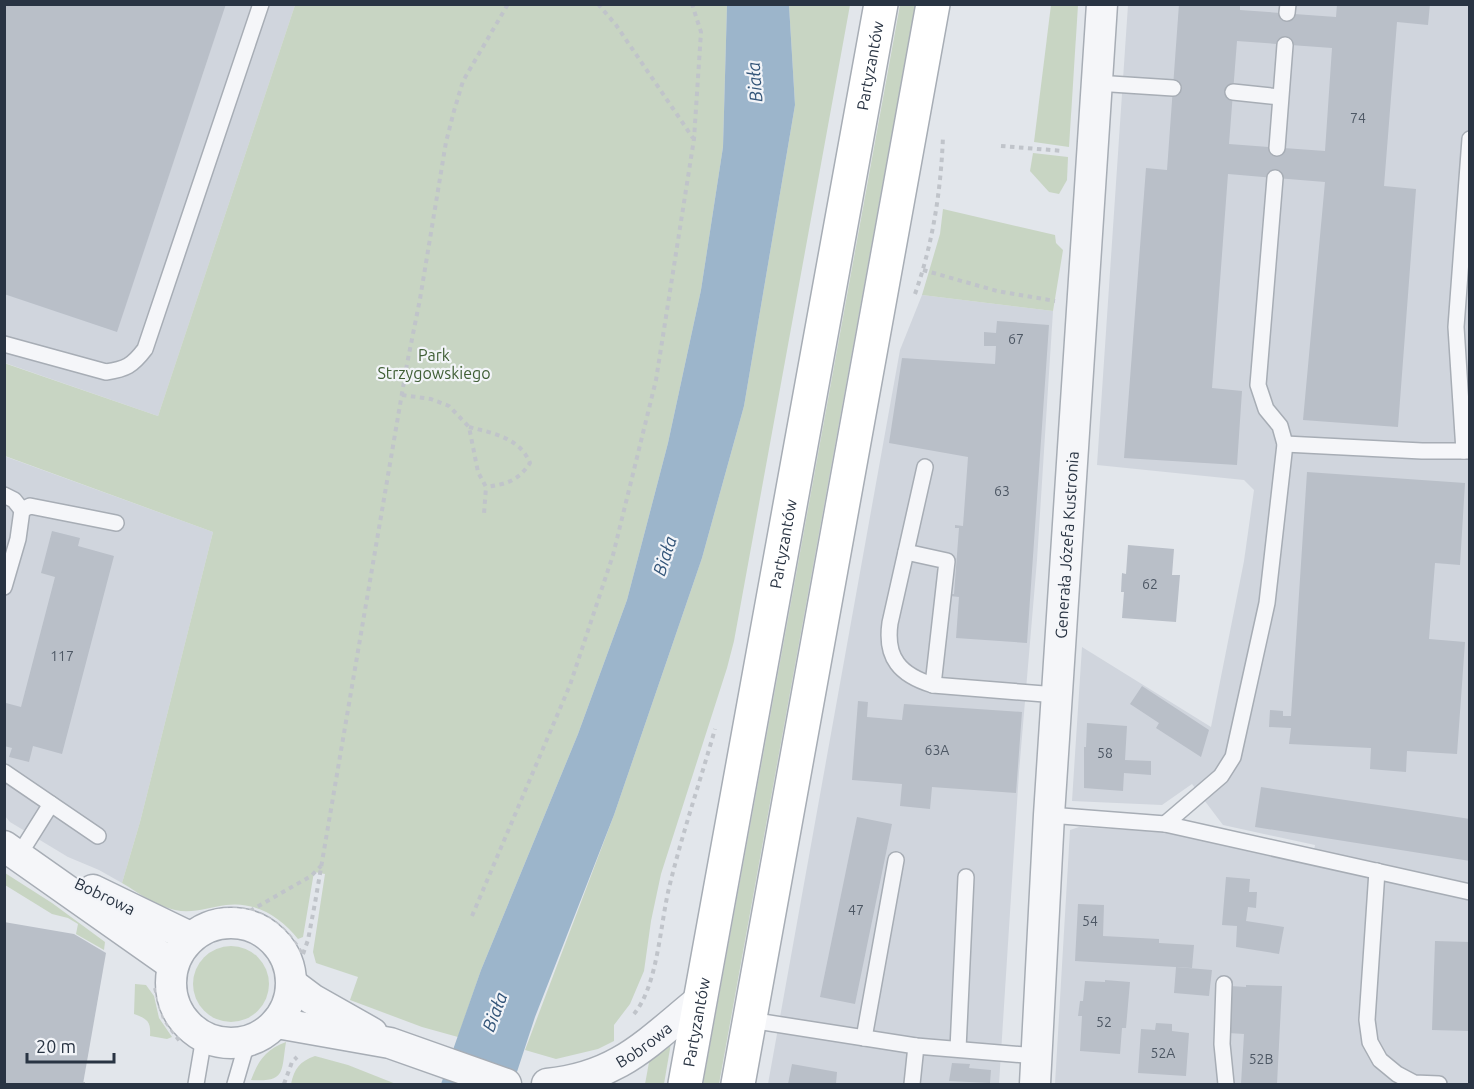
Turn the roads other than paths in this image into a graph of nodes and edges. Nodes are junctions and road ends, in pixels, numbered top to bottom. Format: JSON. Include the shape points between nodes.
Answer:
{"nodes":[{"id":1,"x":261,"y":4,"type":"edge"},
{"id":2,"x":881,"y":4,"type":"edge"},
{"id":3,"x":933,"y":4,"type":"edge"},
{"id":4,"x":1102,"y":4,"type":"edge"},
{"id":5,"x":1285,"y":45,"type":"dead end"},
{"id":6,"x":1096,"y":83,"type":"junction"},
{"id":7,"x":1173,"y":88,"type":"dead end"},
{"id":8,"x":1233,"y":92,"type":"dead end"},
{"id":9,"x":1280,"y":97,"type":"junction"},
{"id":10,"x":1470,"y":139,"type":"edge"},
{"id":11,"x":1277,"y":148,"type":"dead end"},
{"id":12,"x":1275,"y":178,"type":"dead end"},
{"id":13,"x":1463,"y":328,"type":"edge"},
{"id":14,"x":4,"y":344,"type":"edge"},
{"id":15,"x":1285,"y":444,"type":"junction"},
{"id":16,"x":1467,"y":451,"type":"edge"},
{"id":17,"x":925,"y":467,"type":"dead end"},
{"id":18,"x":4,"y":495,"type":"edge"},
{"id":19,"x":22,"y":510,"type":"junction"},
{"id":20,"x":116,"y":523,"type":"dead end"},
{"id":21,"x":906,"y":552,"type":"junction"},
{"id":22,"x":4,"y":586,"type":"edge"},
{"id":23,"x":933,"y":685,"type":"junction"},
{"id":24,"x":1057,"y":695,"type":"junction"},
{"id":25,"x":4,"y":772,"type":"edge"},
{"id":26,"x":51,"y":804,"type":"junction"},
{"id":27,"x":1049,"y":815,"type":"junction"},
{"id":28,"x":1165,"y":824,"type":"junction"},
{"id":29,"x":98,"y":836,"type":"dead end"},
{"id":30,"x":12,"y":850,"type":"edge"},
{"id":31,"x":896,"y":860,"type":"dead end"},
{"id":32,"x":1377,"y":871,"type":"junction"},
{"id":33,"x":966,"y":877,"type":"dead end"},
{"id":34,"x":1470,"y":892,"type":"edge"},
{"id":35,"x":190,"y":937,"type":"junction"},
{"id":36,"x":173,"y":965,"type":"junction"},
{"id":37,"x":292,"y":984,"type":"junction"},
{"id":38,"x":1224,"y":984,"type":"dead end"},
{"id":39,"x":700,"y":1000,"type":"junction"},
{"id":40,"x":750,"y":1020,"type":"junction"},
{"id":41,"x":277,"y":1023,"type":"junction"},
{"id":42,"x":204,"y":1037,"type":"junction"},
{"id":43,"x":864,"y":1038,"type":"junction"},
{"id":44,"x":252,"y":1040,"type":"junction"},
{"id":45,"x":390,"y":1043,"type":"junction"},
{"id":46,"x":916,"y":1046,"type":"junction"},
{"id":47,"x":958,"y":1050,"type":"junction"},
{"id":48,"x":1036,"y":1070,"type":"edge"},
{"id":49,"x":196,"y":1084,"type":"edge"},
{"id":50,"x":235,"y":1084,"type":"edge"},
{"id":51,"x":506,"y":1084,"type":"edge"},
{"id":52,"x":546,"y":1084,"type":"edge"},
{"id":53,"x":685,"y":1084,"type":"edge"},
{"id":54,"x":738,"y":1084,"type":"edge"},
{"id":55,"x":912,"y":1084,"type":"edge"},
{"id":56,"x":1226,"y":1084,"type":"edge"},
{"id":57,"x":1439,"y":1084,"type":"edge"}],
"edges":[{"from":1,"to":14,"type":"lane","via":[[145,349],[135,362],[106,372]]},
{"from":2,"to":39,"type":"main road","name":"Partyzantów"},
{"from":3,"to":40,"type":"main road"},
{"from":4,"to":6,"type":"street","name":"Generała Józefa Kustronia"},
{"from":5,"to":9,"type":"lane"},
{"from":6,"to":7,"type":"lane"},
{"from":6,"to":24,"type":"street","name":"Generała Józefa Kustronia"},
{"from":8,"to":9,"type":"lane"},
{"from":9,"to":11,"type":"lane"},
{"from":10,"to":13,"type":"lane"},
{"from":12,"to":15,"type":"lane","via":[[1258,385]]},
{"from":13,"to":16,"type":"lane"},
{"from":15,"to":16,"type":"lane"},
{"from":15,"to":28,"type":"lane","via":[[1267,603],[1233,757],[1221,776]]},
{"from":17,"to":21,"type":"lane"},
{"from":18,"to":19,"type":"lane"},
{"from":19,"to":20,"type":"lane","via":[[30,506]]},
{"from":19,"to":22,"type":"lane"},
{"from":21,"to":23,"type":"lane","via":[[890,623],[889,647],[906,673]]},
{"from":21,"to":23,"type":"lane","via":[[947,561]]},
{"from":23,"to":24,"type":"lane"},
{"from":24,"to":27,"type":"street","name":"Generała Józefa Kustronia"},
{"from":25,"to":26,"type":"lane"},
{"from":26,"to":29,"type":"lane"},
{"from":26,"to":30,"type":"lane"},
{"from":27,"to":28,"type":"lane"},
{"from":27,"to":48,"type":"street","name":"Generała Józefa Kustronia"},
{"from":28,"to":32,"type":"lane"},
{"from":30,"to":35,"type":"street","name":"Bobrowa"},
{"from":30,"to":36,"type":"street","name":"Bobrowa"},
{"from":31,"to":43,"type":"lane"},
{"from":32,"to":34,"type":"lane"},
{"from":32,"to":57,"type":"lane","via":[[1367,1020],[1370,1042],[1380,1060],[1397,1074],[1414,1083]]},
{"from":33,"to":47,"type":"lane"},
{"from":35,"to":36,"type":"street"},
{"from":35,"to":37,"type":"street","via":[[207,926],[227,922],[247,924],[265,932],[280,946],[289,963]]},
{"from":36,"to":42,"type":"street","via":[[170,986],[175,1007],[187,1025]]},
{"from":37,"to":41,"type":"street","via":[[288,1005]]},
{"from":37,"to":45,"type":"street"},
{"from":38,"to":56,"type":"lane","via":[[1222,1044]]},
{"from":39,"to":52,"type":"street","name":"Bobrowa","via":[[631,1056],[608,1069],[570,1082]]},
{"from":39,"to":53,"type":"main road","name":"Partyzantów"},
{"from":40,"to":43,"type":"lane"},
{"from":40,"to":54,"type":"main road"},
{"from":41,"to":44,"type":"street"},
{"from":41,"to":45,"type":"street"},
{"from":42,"to":44,"type":"street","via":[[228,1044]]},
{"from":42,"to":49,"type":"lane"},
{"from":43,"to":46,"type":"lane"},
{"from":44,"to":50,"type":"lane"},
{"from":45,"to":51,"type":"street"},
{"from":46,"to":47,"type":"lane"},
{"from":46,"to":55,"type":"lane"},
{"from":47,"to":48,"type":"lane"}]}
